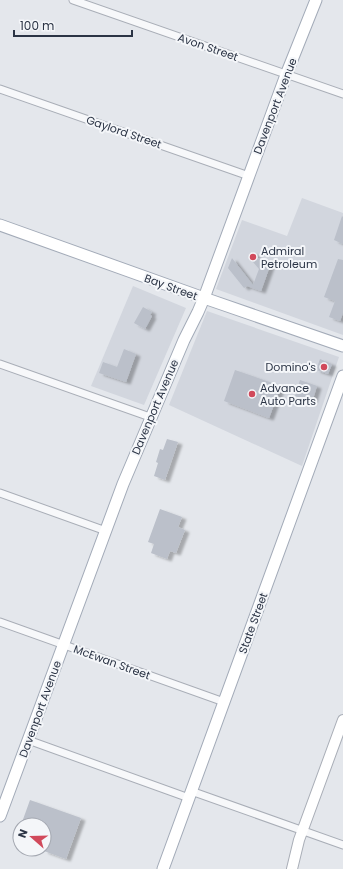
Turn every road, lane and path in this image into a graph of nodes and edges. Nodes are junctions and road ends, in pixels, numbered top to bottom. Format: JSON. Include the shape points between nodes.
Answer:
{"nodes":[{"id":1,"x":73,"y":0,"type":"edge"},
{"id":2,"x":316,"y":0,"type":"edge"},
{"id":3,"x":286,"y":75,"type":"junction"},
{"id":4,"x":0,"y":89,"type":"edge"},
{"id":5,"x":343,"y":94,"type":"edge"},
{"id":6,"x":249,"y":176,"type":"junction"},
{"id":7,"x":0,"y":225,"type":"edge"},
{"id":8,"x":204,"y":298,"type":"junction"},
{"id":9,"x":343,"y":346,"type":"edge"},
{"id":10,"x":0,"y":364,"type":"edge"},
{"id":11,"x":343,"y":376,"type":"edge"},
{"id":12,"x":150,"y":417,"type":"junction"},
{"id":13,"x":0,"y":493,"type":"edge"},
{"id":14,"x":106,"y":530,"type":"junction"},
{"id":15,"x":0,"y":622,"type":"edge"},
{"id":16,"x":64,"y":644,"type":"junction"},
{"id":17,"x":224,"y":702,"type":"junction"},
{"id":18,"x":343,"y":720,"type":"edge"},
{"id":19,"x":28,"y":740,"type":"junction"},
{"id":20,"x":190,"y":794,"type":"junction"},
{"id":21,"x":0,"y":816,"type":"edge"},
{"id":22,"x":302,"y":830,"type":"junction"},
{"id":23,"x":343,"y":845,"type":"edge"},
{"id":24,"x":163,"y":869,"type":"edge"},
{"id":25,"x":292,"y":869,"type":"edge"}],
"edges":[{"from":1,"to":3,"type":"street","name":"Avon Street"},
{"from":2,"to":3,"type":"main road","name":"Davenport Avenue"},
{"from":3,"to":5,"type":"street","name":"Avon Street"},
{"from":3,"to":6,"type":"main road","name":"Davenport Avenue"},
{"from":4,"to":6,"type":"street","name":"Gaylord Street"},
{"from":6,"to":8,"type":"main road","name":"Davenport Avenue"},
{"from":7,"to":8,"type":"main road","name":"Bay Street"},
{"from":8,"to":9,"type":"main road","name":"Bay Street"},
{"from":8,"to":12,"type":"main road","name":"Davenport Avenue"},
{"from":10,"to":12,"type":"street"},
{"from":11,"to":17,"type":"main road","name":"State Street"},
{"from":12,"to":14,"type":"main road","name":"Davenport Avenue"},
{"from":13,"to":14,"type":"street"},
{"from":14,"to":16,"type":"main road","name":"Davenport Avenue"},
{"from":15,"to":16,"type":"street","name":"McEwan Street"},
{"from":16,"to":17,"type":"street","name":"McEwan Street"},
{"from":16,"to":19,"type":"main road","name":"Davenport Avenue"},
{"from":17,"to":20,"type":"main road","name":"State Street"},
{"from":18,"to":22,"type":"street"},
{"from":19,"to":20,"type":"street"},
{"from":19,"to":21,"type":"main road","name":"Davenport Avenue"},
{"from":20,"to":22,"type":"street"},
{"from":20,"to":24,"type":"main road","name":"State Street"},
{"from":22,"to":23,"type":"street"},
{"from":22,"to":25,"type":"street"}]}
